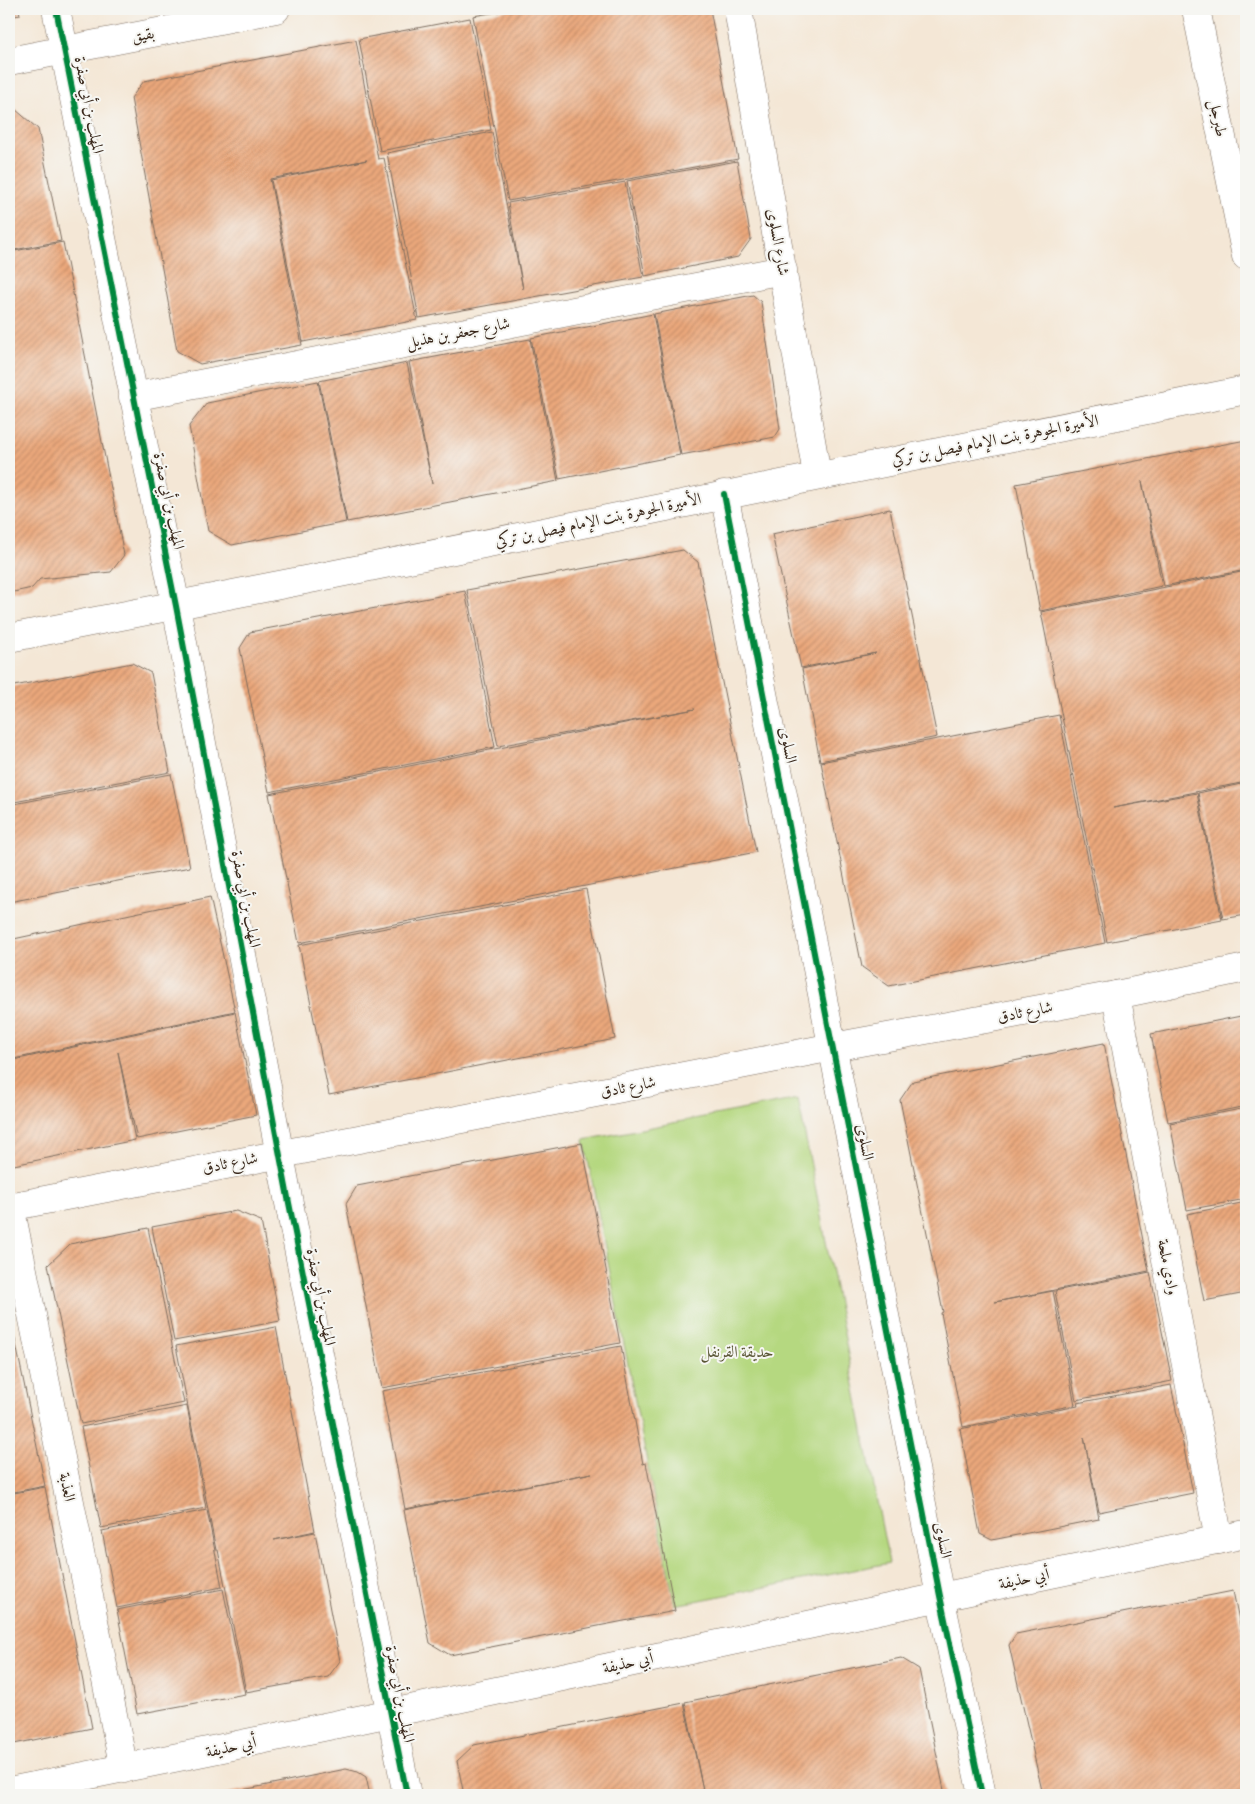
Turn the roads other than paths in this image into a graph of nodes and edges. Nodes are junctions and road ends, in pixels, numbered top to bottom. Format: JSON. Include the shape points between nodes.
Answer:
{"nodes":[{"id":1,"x":56,"y":9,"type":"edge"},
{"id":2,"x":276,"y":9,"type":"edge"},
{"id":3,"x":738,"y":9,"type":"edge"},
{"id":4,"x":1196,"y":9,"type":"edge"},
{"id":5,"x":64,"y":50,"type":"junction"},
{"id":6,"x":9,"y":61,"type":"edge"},
{"id":7,"x":1246,"y":256,"type":"edge"},
{"id":8,"x":783,"y":270,"type":"junction"},
{"id":9,"x":1246,"y":390,"type":"edge"},
{"id":10,"x":133,"y":397,"type":"junction"},
{"id":11,"x":817,"y":475,"type":"junction"},
{"id":12,"x":724,"y":494,"type":"junction"},
{"id":13,"x":176,"y":606,"type":"junction"},
{"id":14,"x":9,"y":638,"type":"edge"},
{"id":15,"x":1246,"y":968,"type":"edge"},
{"id":16,"x":1116,"y":995,"type":"junction"},
{"id":17,"x":833,"y":1048,"type":"junction"},
{"id":18,"x":279,"y":1154,"type":"junction"},
{"id":19,"x":10,"y":1206,"type":"edge"},
{"id":20,"x":1246,"y":1534,"type":"edge"},
{"id":21,"x":1219,"y":1540,"type":"junction"},
{"id":22,"x":940,"y":1596,"type":"junction"},
{"id":23,"x":390,"y":1714,"type":"junction"},
{"id":24,"x":124,"y":1769,"type":"junction"},
{"id":25,"x":9,"y":1791,"type":"edge"},
{"id":26,"x":407,"y":1795,"type":"edge"},
{"id":27,"x":982,"y":1795,"type":"edge"}],
"edges":[{"from":1,"to":5,"type":"street","name":"المهلب بن أبي صفرة"},
{"from":2,"to":5,"type":"street","name":"بقيق"},
{"from":3,"to":8,"type":"street","name":"شارع السلوى"},
{"from":4,"to":7,"type":"street","name":"طبرجل"},
{"from":5,"to":6,"type":"street","name":"بقيق"},
{"from":5,"to":10,"type":"street","name":"المهلب بن أبي صفرة"},
{"from":8,"to":10,"type":"street","name":"شارع جعفر بن هذيل"},
{"from":8,"to":11,"type":"street","name":"شارع السلوى"},
{"from":9,"to":11,"type":"street","name":"الأميرة الجوهرة بنت الإمام فيصل بن تركي"},
{"from":10,"to":13,"type":"street","name":"المهلب بن أبي صفرة"},
{"from":11,"to":12,"type":"street","name":"الأميرة الجوهرة بنت الإمام فيصل بن تركي"},
{"from":12,"to":13,"type":"street","name":"الأميرة الجوهرة بنت الإمام فيصل بن تركي"},
{"from":12,"to":17,"type":"street","name":"السلوى"},
{"from":13,"to":14,"type":"street","name":"الأميرة الجوهرة بنت الإمام فيصل بن تركي"},
{"from":13,"to":18,"type":"street","name":"المهلب بن أبي صفرة"},
{"from":15,"to":16,"type":"street","name":"شارع ثادق"},
{"from":16,"to":17,"type":"street","name":"شارع ثادق"},
{"from":16,"to":21,"type":"street","name":"وادي ملحة"},
{"from":17,"to":18,"type":"street","name":"شارع ثادق"},
{"from":17,"to":22,"type":"street","name":"السلوى"},
{"from":18,"to":19,"type":"street","name":"شارع ثادق"},
{"from":18,"to":23,"type":"street","name":"المهلب بن أبي صفرة"},
{"from":19,"to":24,"type":"street","name":"العذبة"},
{"from":20,"to":21,"type":"street","name":"أبي حذيفة"},
{"from":21,"to":22,"type":"street","name":"أبي حذيفة"},
{"from":22,"to":23,"type":"street","name":"أبي حذيفة"},
{"from":22,"to":27,"type":"street","name":"السلوى"},
{"from":23,"to":24,"type":"street","name":"أبي حذيفة"},
{"from":23,"to":26,"type":"street","name":"المهلب بن أبي صفرة"},
{"from":24,"to":25,"type":"street","name":"أبي حذيفة"}]}
